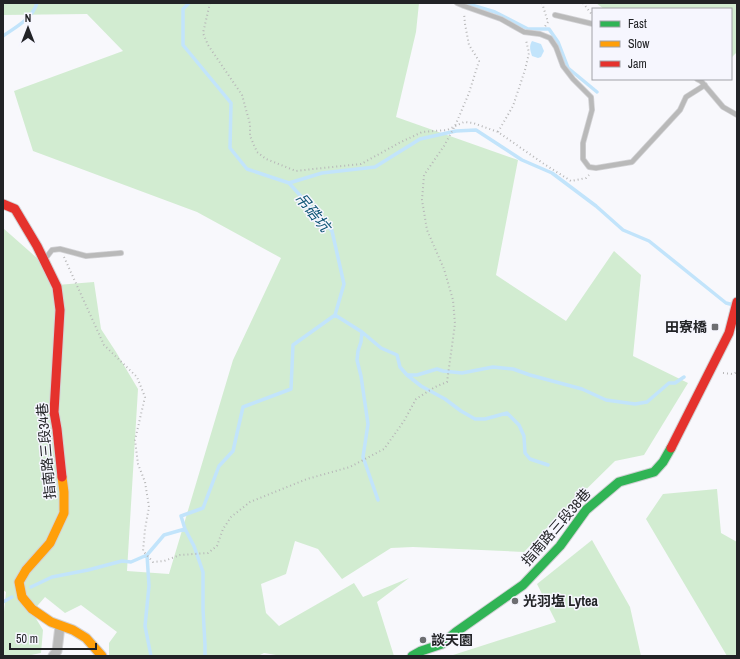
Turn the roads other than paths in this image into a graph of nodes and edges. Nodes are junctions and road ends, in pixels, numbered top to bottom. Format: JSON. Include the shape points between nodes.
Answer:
{"nodes":[{"id":1,"x":457,"y":3,"type":"edge"},
{"id":2,"x":555,"y":15,"type":"dead end"},
{"id":3,"x":592,"y":24,"type":"edge"},
{"id":4,"x":699,"y":80,"type":"edge"},
{"id":5,"x":705,"y":85,"type":"junction"},
{"id":6,"x":737,"y":115,"type":"edge"},
{"id":7,"x":3,"y":204,"type":"edge"},
{"id":8,"x":121,"y":253,"type":"dead end"},
{"id":9,"x":44,"y":261,"type":"junction"},
{"id":10,"x":737,"y":302,"type":"edge"},
{"id":11,"x":60,"y":626,"type":"junction"},
{"id":12,"x":53,"y":656,"type":"edge"},
{"id":13,"x":102,"y":656,"type":"edge"},
{"id":14,"x":412,"y":656,"type":"edge"}],
"edges":[{"from":1,"to":5,"type":"lane","via":[[501,19],[524,32],[550,38],[563,66],[592,97],[583,159],[589,167],[632,162],[680,110],[686,97]]},
{"from":2,"to":3,"type":"lane"},
{"from":4,"to":5,"type":"lane"},
{"from":5,"to":6,"type":"lane","via":[[723,107]]},
{"from":7,"to":9,"type":"street","name":"指南路三段34巷","via":[[15,209]]},
{"from":8,"to":9,"type":"lane","via":[[86,256],[60,249],[52,250]]},
{"from":9,"to":11,"type":"street","name":"指南路三段34巷","via":[[57,287],[60,310],[54,412],[64,492],[64,513],[50,542],[19,582],[22,597],[32,609]]},
{"from":10,"to":14,"type":"street","name":"指南路三段38巷","via":[[728,333],[671,449],[654,472],[619,482],[586,510],[560,546],[523,585],[442,644]]},
{"from":11,"to":12,"type":"street","via":[[57,651]]},
{"from":11,"to":13,"type":"street","via":[[86,638]]}]}
